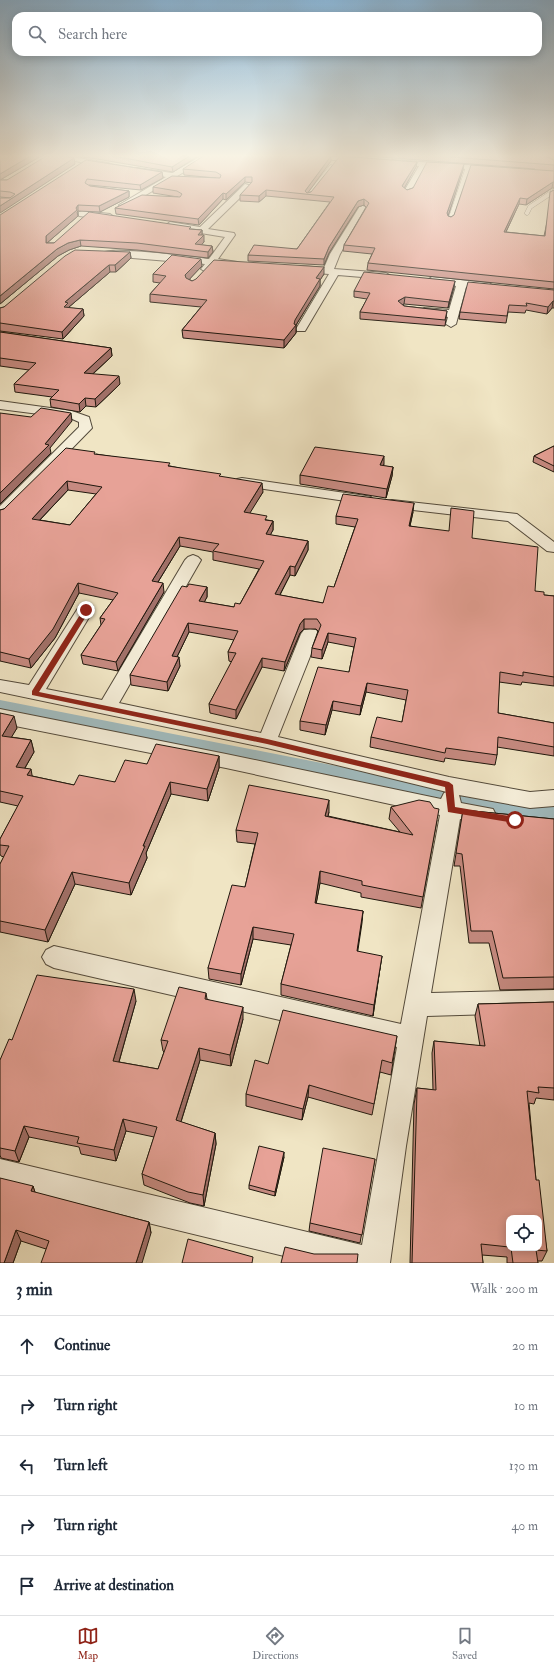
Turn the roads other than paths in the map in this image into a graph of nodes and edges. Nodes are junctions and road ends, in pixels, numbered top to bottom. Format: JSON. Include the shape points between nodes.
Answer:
{"nodes":[{"id":1,"x":106,"y":214,"type":"edge"},
{"id":2,"x":219,"y":214,"type":"edge"},
{"id":3,"x":359,"y":214,"type":"edge"},
{"id":4,"x":452,"y":214,"type":"edge"},
{"id":5,"x":102,"y":216,"type":"junction"},
{"id":6,"x":117,"y":218,"type":"edge"},
{"id":7,"x":450,"y":220,"type":"edge"},
{"id":8,"x":77,"y":223,"type":"edge"},
{"id":9,"x":157,"y":223,"type":"edge"},
{"id":10,"x":202,"y":230,"type":"junction"},
{"id":11,"x":95,"y":252,"type":"edge"},
{"id":12,"x":212,"y":263,"type":"junction"},
{"id":13,"x":243,"y":265,"type":"edge"},
{"id":14,"x":289,"y":268,"type":"edge"},
{"id":15,"x":332,"y":271,"type":"junction"},
{"id":16,"x":399,"y":277,"type":"edge"},
{"id":17,"x":197,"y":279,"type":"edge"},
{"id":18,"x":423,"y":279,"type":"edge"},
{"id":19,"x":462,"y":283,"type":"junction"},
{"id":20,"x":500,"y":287,"type":"edge"},
{"id":21,"x":411,"y":309,"type":"edge"},
{"id":22,"x":301,"y":329,"type":"dead end"},
{"id":23,"x":0,"y":405,"type":"edge"},
{"id":24,"x":242,"y":482,"type":"edge"},
{"id":25,"x":0,"y":514,"type":"edge"},
{"id":26,"x":529,"y":546,"type":"edge"},
{"id":27,"x":553,"y":548,"type":"edge"},
{"id":28,"x":193,"y":560,"type":"dead end"},
{"id":29,"x":86,"y":610,"type":"dead end"},
{"id":30,"x":310,"y":634,"type":"dead end"},
{"id":31,"x":0,"y":686,"type":"edge"},
{"id":32,"x":34,"y":693,"type":"junction"},
{"id":33,"x":107,"y":707,"type":"junction"},
{"id":34,"x":0,"y":716,"type":"edge"},
{"id":35,"x":267,"y":741,"type":"junction"},
{"id":36,"x":450,"y":796,"type":"junction"},
{"id":37,"x":554,"y":798,"type":"edge"},
{"id":38,"x":508,"y":819,"type":"edge"},
{"id":39,"x":54,"y":957,"type":"dead end"},
{"id":40,"x":554,"y":1001,"type":"edge"},
{"id":41,"x":416,"y":1005,"type":"junction"},
{"id":42,"x":411,"y":1038,"type":"junction"},
{"id":43,"x":0,"y":1173,"type":"edge"},
{"id":44,"x":374,"y":1263,"type":"edge"}],
"edges":[{"from":1,"to":5,"type":"street"},
{"from":2,"to":10,"type":"street"},
{"from":3,"to":15,"type":"street","via":[[335,254]]},
{"from":4,"to":7,"type":"lane"},
{"from":5,"to":6,"type":"street"},
{"from":5,"to":8,"type":"street","via":[[85,214]]},
{"from":9,"to":10,"type":"street"},
{"from":10,"to":12,"type":"street","via":[[232,235]]},
{"from":11,"to":12,"type":"street","via":[[138,254]]},
{"from":12,"to":13,"type":"street"},
{"from":12,"to":17,"type":"street"},
{"from":14,"to":15,"type":"street"},
{"from":15,"to":16,"type":"street"},
{"from":15,"to":22,"type":"street"},
{"from":18,"to":19,"type":"street"},
{"from":19,"to":20,"type":"street"},
{"from":19,"to":21,"type":"street","via":[[452,319]]},
{"from":23,"to":25,"type":"street","via":[[72,416],[85,420],[86,428]]},
{"from":24,"to":27,"type":"street","via":[[361,500],[512,517]]},
{"from":26,"to":27,"type":"street"},
{"from":28,"to":33,"type":"street"},
{"from":29,"to":32,"type":"street"},
{"from":30,"to":35,"type":"street"},
{"from":31,"to":32,"type":"street"},
{"from":32,"to":33,"type":"street"},
{"from":33,"to":35,"type":"street"},
{"from":34,"to":36,"type":"street","via":[[234,762]]},
{"from":35,"to":36,"type":"street"},
{"from":36,"to":37,"type":"street","via":[[530,800]]},
{"from":36,"to":38,"type":"street"},
{"from":36,"to":41,"type":"street"},
{"from":39,"to":42,"type":"street"},
{"from":40,"to":41,"type":"street"},
{"from":41,"to":42,"type":"street"},
{"from":42,"to":44,"type":"street"},
{"from":43,"to":44,"type":"street"}]}
